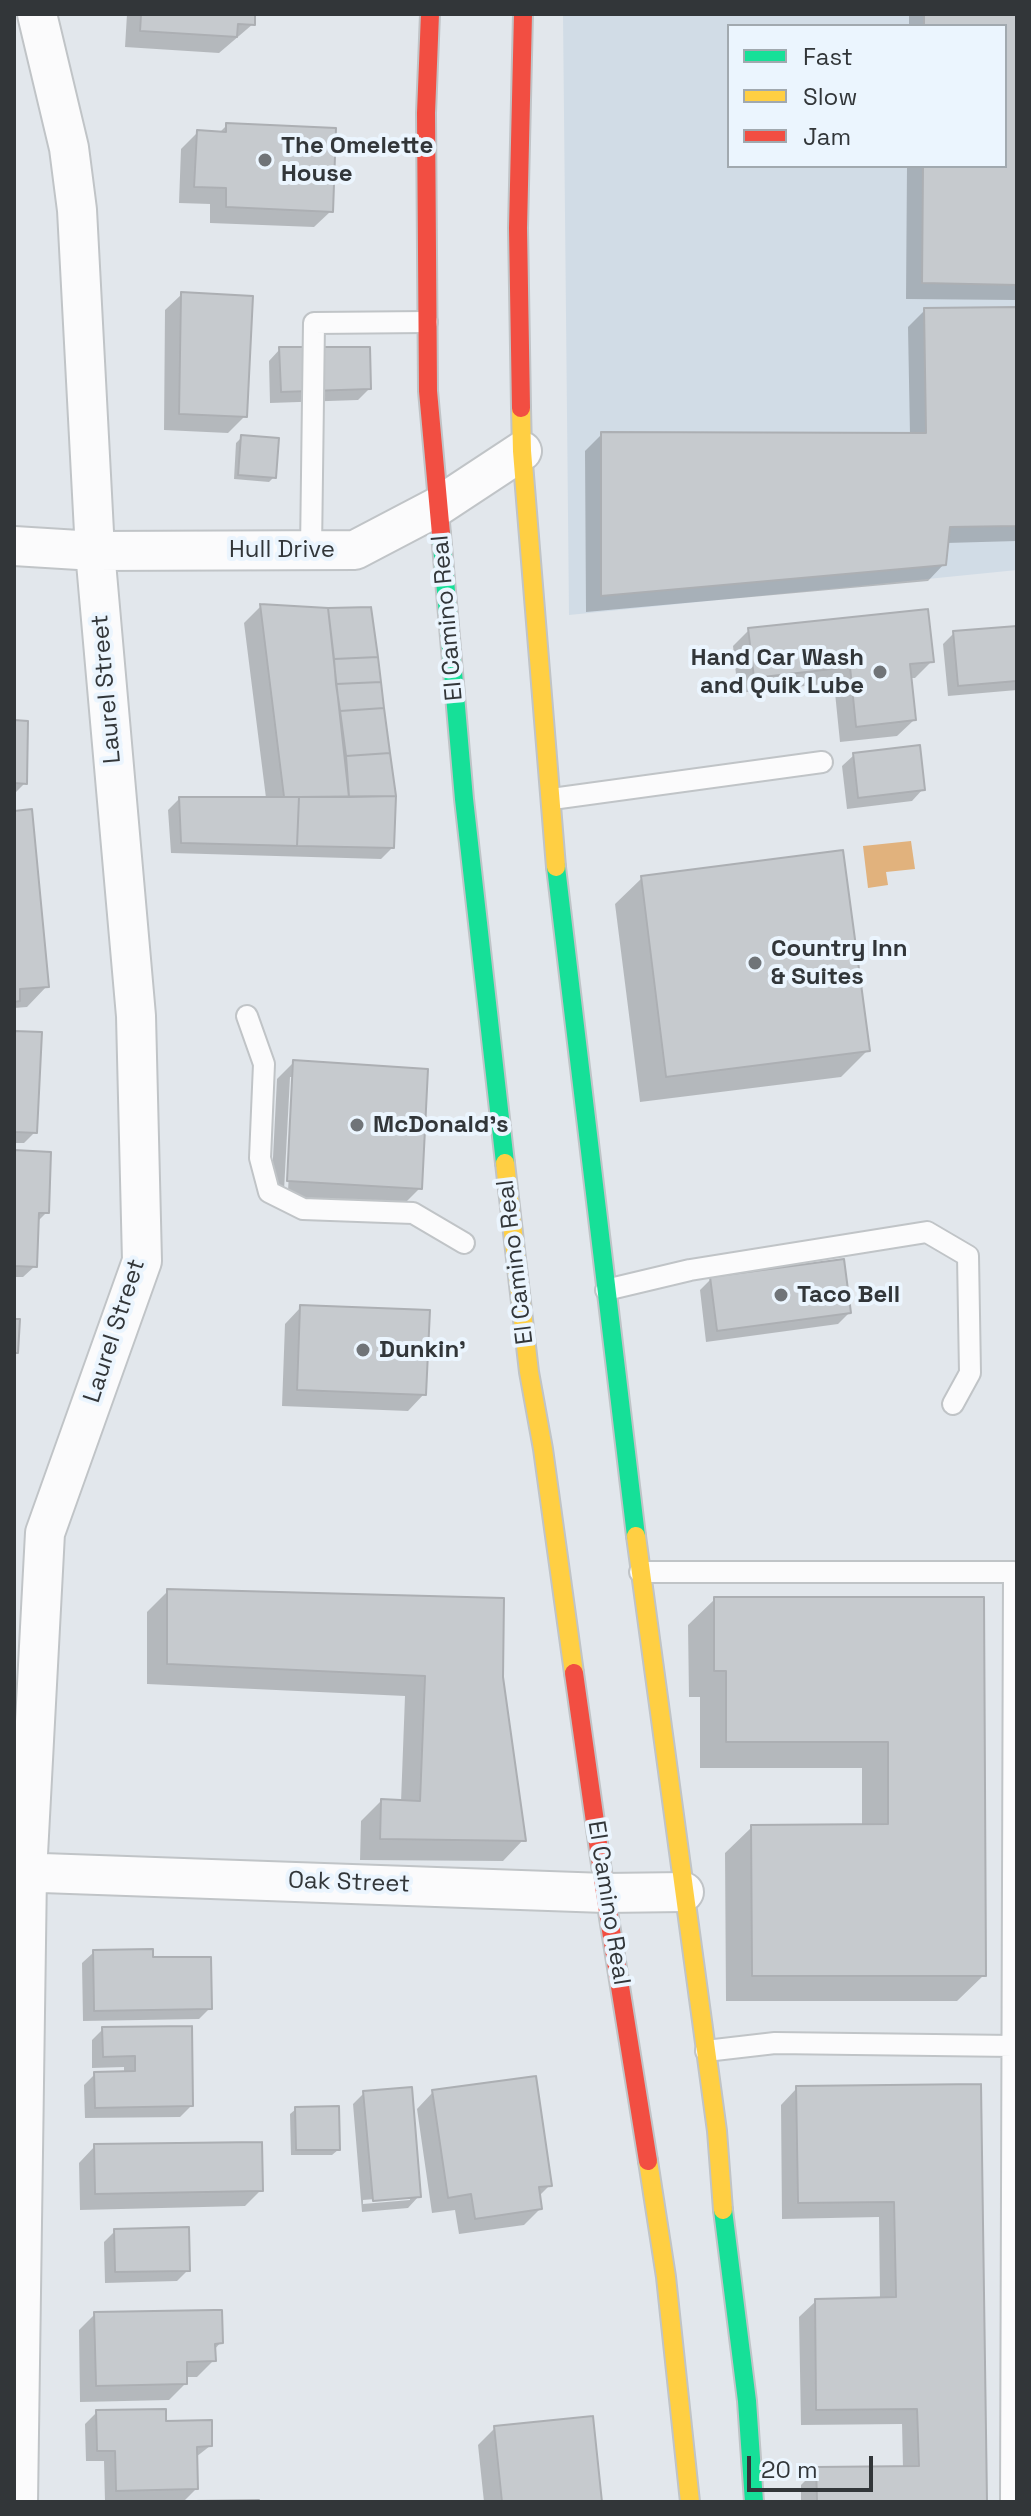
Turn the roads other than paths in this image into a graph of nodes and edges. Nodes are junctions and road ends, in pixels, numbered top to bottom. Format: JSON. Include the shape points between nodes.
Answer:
{"nodes":[{"id":1,"x":37,"y":14,"type":"edge"},
{"id":2,"x":430,"y":14,"type":"edge"},
{"id":3,"x":523,"y":14,"type":"edge"},
{"id":4,"x":427,"y":322,"type":"junction"},
{"id":5,"x":522,"y":451,"type":"junction"},
{"id":6,"x":437,"y":507,"type":"junction"},
{"id":7,"x":14,"y":546,"type":"edge"},
{"id":8,"x":311,"y":550,"type":"junction"},
{"id":9,"x":95,"y":551,"type":"junction"},
{"id":10,"x":822,"y":762,"type":"dead end"},
{"id":11,"x":552,"y":799,"type":"junction"},
{"id":12,"x":247,"y":1016,"type":"dead end"},
{"id":13,"x":464,"y":1243,"type":"dead end"},
{"id":14,"x":606,"y":1290,"type":"junction"},
{"id":15,"x":953,"y":1404,"type":"dead end"},
{"id":16,"x":640,"y":1572,"type":"junction"},
{"id":17,"x":20,"y":1873,"type":"edge"},
{"id":18,"x":684,"y":1892,"type":"junction"},
{"id":19,"x":605,"y":1893,"type":"junction"},
{"id":20,"x":1013,"y":2046,"type":"junction"},
{"id":21,"x":706,"y":2051,"type":"junction"},
{"id":22,"x":18,"y":2502,"type":"edge"},
{"id":23,"x":690,"y":2502,"type":"edge"},
{"id":24,"x":754,"y":2502,"type":"edge"},
{"id":25,"x":1011,"y":2502,"type":"edge"}],
"edges":[{"from":1,"to":9,"type":"street","name":"Laurel Street","via":[[69,148],[77,210]]},
{"from":2,"to":4,"type":"main road","name":"El Camino Real"},
{"from":3,"to":5,"type":"main road","via":[[518,228]]},
{"from":4,"to":6,"type":"main road","name":"El Camino Real"},
{"from":4,"to":8,"type":"lane","via":[[314,323]]},
{"from":5,"to":6,"type":"street","name":"Hull Drive"},
{"from":5,"to":11,"type":"main road"},
{"from":6,"to":8,"type":"street","name":"Hull Drive","via":[[355,550]]},
{"from":6,"to":19,"type":"main road","name":"El Camino Real","via":[[529,1372]]},
{"from":7,"to":9,"type":"street","name":"Hull Drive"},
{"from":8,"to":9,"type":"street","name":"Hull Drive"},
{"from":9,"to":17,"type":"street","name":"Laurel Street","via":[[136,1016],[142,1261],[45,1533]]},
{"from":10,"to":11,"type":"lane"},
{"from":11,"to":14,"type":"main road","via":[[557,887]]},
{"from":12,"to":13,"type":"lane","via":[[264,1064],[260,1158],[269,1192],[303,1209],[413,1213]]},
{"from":14,"to":15,"type":"lane","via":[[690,1270],[927,1232],[968,1256],[970,1373]]},
{"from":14,"to":16,"type":"main road"},
{"from":16,"to":18,"type":"main road"},
{"from":16,"to":20,"type":"lane","via":[[1014,1572]]},
{"from":17,"to":19,"type":"street","name":"Oak Street"},
{"from":17,"to":22,"type":"street","name":"Laurel Street"},
{"from":18,"to":19,"type":"street","name":"Oak Street"},
{"from":18,"to":21,"type":"main road"},
{"from":19,"to":23,"type":"main road","name":"El Camino Real","via":[[666,2277]]},
{"from":20,"to":21,"type":"lane","via":[[775,2043]]},
{"from":20,"to":25,"type":"lane"},
{"from":21,"to":24,"type":"main road"}]}
